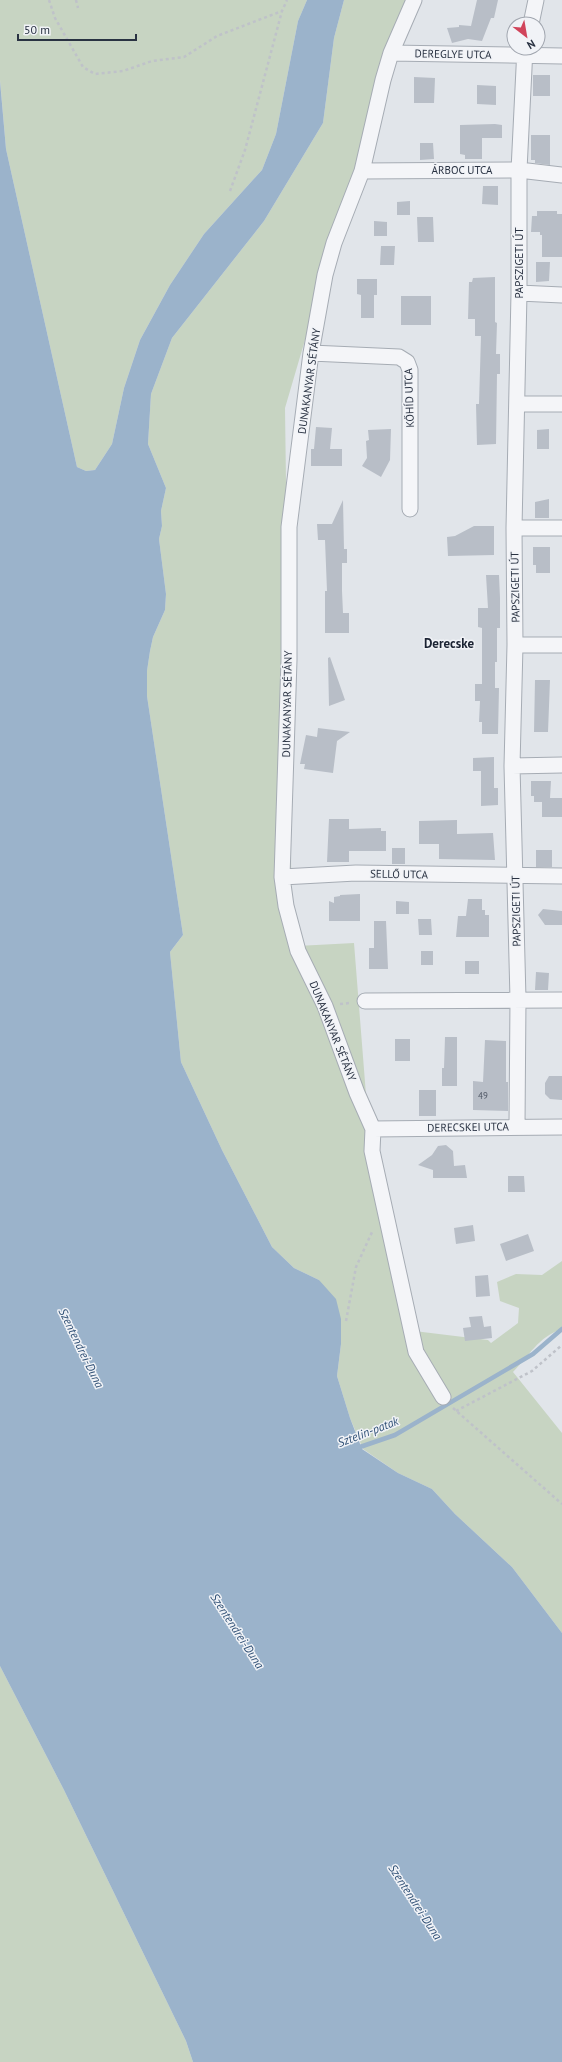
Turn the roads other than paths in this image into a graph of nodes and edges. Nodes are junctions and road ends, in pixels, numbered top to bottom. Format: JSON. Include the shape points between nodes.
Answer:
{"nodes":[{"id":1,"x":414,"y":0,"type":"edge"},
{"id":2,"x":536,"y":0,"type":"edge"},
{"id":3,"x":533,"y":16,"type":"edge"},
{"id":4,"x":506,"y":51,"type":"edge"},
{"id":5,"x":391,"y":53,"type":"junction"},
{"id":6,"x":546,"y":54,"type":"edge"},
{"id":7,"x":525,"y":56,"type":"edge"},
{"id":8,"x":562,"y":56,"type":"edge"},
{"id":9,"x":519,"y":170,"type":"junction"},
{"id":10,"x":362,"y":171,"type":"junction"},
{"id":11,"x":562,"y":175,"type":"edge"},
{"id":12,"x":519,"y":293,"type":"junction"},
{"id":13,"x":562,"y":295,"type":"edge"},
{"id":14,"x":311,"y":353,"type":"junction"},
{"id":15,"x":516,"y":404,"type":"junction"},
{"id":16,"x":562,"y":404,"type":"edge"},
{"id":17,"x":410,"y":509,"type":"dead end"},
{"id":18,"x":514,"y":528,"type":"junction"},
{"id":19,"x":562,"y":528,"type":"edge"},
{"id":20,"x":515,"y":645,"type":"junction"},
{"id":21,"x":562,"y":645,"type":"edge"},
{"id":22,"x":562,"y":765,"type":"edge"},
{"id":23,"x":512,"y":766,"type":"junction"},
{"id":24,"x":562,"y":876,"type":"edge"},
{"id":25,"x":282,"y":877,"type":"junction"},
{"id":26,"x":516,"y":877,"type":"junction"},
{"id":27,"x":518,"y":999,"type":"junction"},
{"id":28,"x":562,"y":1000,"type":"edge"},
{"id":29,"x":365,"y":1001,"type":"road end"},
{"id":30,"x":517,"y":1126,"type":"junction"},
{"id":31,"x":562,"y":1127,"type":"edge"},
{"id":32,"x":373,"y":1129,"type":"junction"},
{"id":33,"x":443,"y":1397,"type":"dead end"}],
"edges":[{"from":1,"to":5,"type":"street","name":"DUNAKANYAR SÉTÁNY"},
{"from":2,"to":3,"type":"street"},
{"from":4,"to":5,"type":"street","name":"DEREGLYE UTCA"},
{"from":5,"to":10,"type":"street","name":"DUNAKANYAR SÉTÁNY"},
{"from":6,"to":8,"type":"street","name":"DEREGLYE UTCA"},
{"from":7,"to":9,"type":"street","name":"PAPSZIGETI ÚT"},
{"from":9,"to":10,"type":"street","name":"ÁRBOC UTCA"},
{"from":9,"to":11,"type":"street","name":"ÁRBOC UTCA"},
{"from":9,"to":12,"type":"street","name":"PAPSZIGETI ÚT"},
{"from":10,"to":14,"type":"street","name":"DUNAKANYAR SÉTÁNY","via":[[330,256]]},
{"from":12,"to":13,"type":"street"},
{"from":12,"to":15,"type":"street","name":"PAPSZIGETI ÚT"},
{"from":14,"to":17,"type":"street","name":"KŐHÍD UTCA","via":[[399,356],[407,362],[410,370]]},
{"from":14,"to":25,"type":"street","name":"DUNAKANYAR SÉTÁNY","via":[[289,527],[289,660]]},
{"from":15,"to":16,"type":"street"},
{"from":15,"to":18,"type":"street","name":"PAPSZIGETI ÚT"},
{"from":18,"to":19,"type":"street"},
{"from":18,"to":20,"type":"street","name":"PAPSZIGETI ÚT"},
{"from":20,"to":21,"type":"street"},
{"from":20,"to":23,"type":"street","name":"PAPSZIGETI ÚT"},
{"from":22,"to":23,"type":"street"},
{"from":23,"to":26,"type":"street","name":"PAPSZIGETI ÚT"},
{"from":24,"to":26,"type":"street","name":"SELLŐ UTCA"},
{"from":25,"to":26,"type":"street","name":"SELLŐ UTCA","via":[[356,874]]},
{"from":25,"to":32,"type":"street","name":"DUNAKANYAR SÉTÁNY","via":[[286,906],[298,951],[325,1006]]},
{"from":26,"to":27,"type":"street","name":"PAPSZIGETI ÚT"},
{"from":27,"to":28,"type":"street"},
{"from":27,"to":29,"type":"street"},
{"from":27,"to":30,"type":"street","name":"PAPSZIGETI ÚT"},
{"from":30,"to":31,"type":"street","name":"DERECSKEI UTCA"},
{"from":30,"to":32,"type":"street","name":"DERECSKEI UTCA"},
{"from":32,"to":33,"type":"street","name":"DUNAKANYAR SÉTÁNY","via":[[372,1151],[416,1352]]}]}
